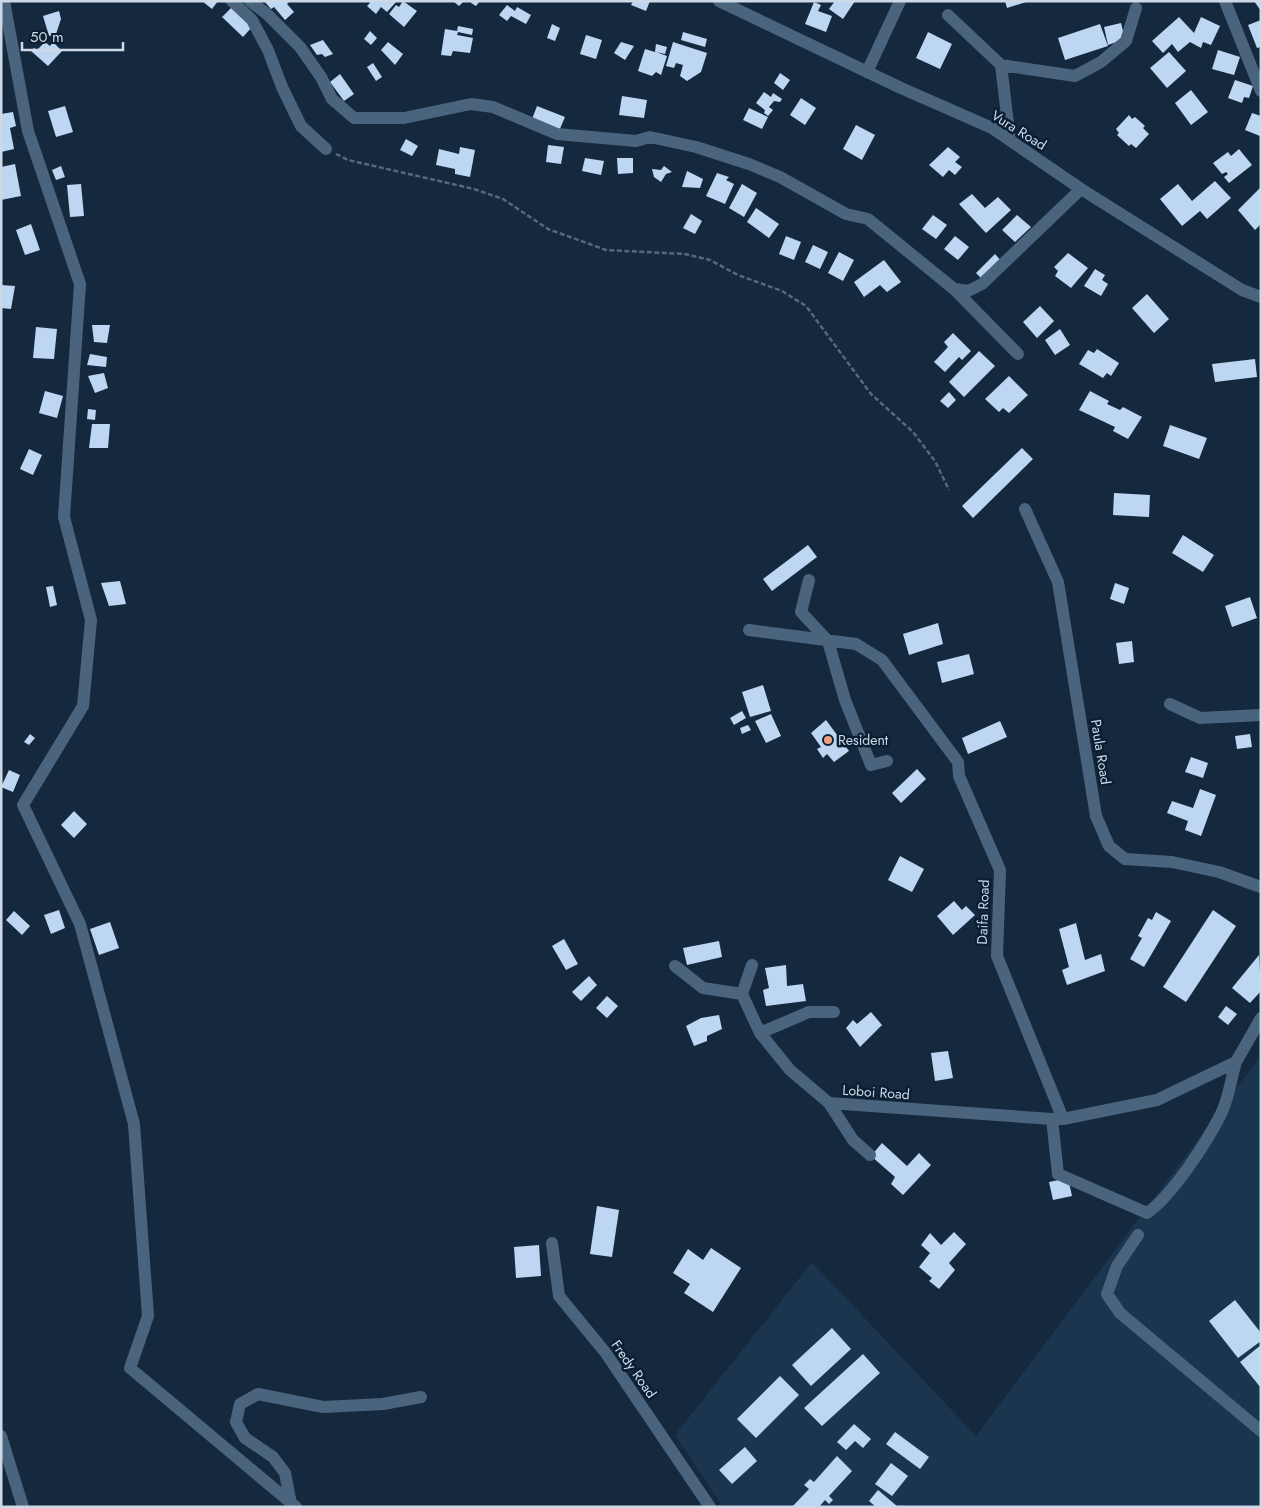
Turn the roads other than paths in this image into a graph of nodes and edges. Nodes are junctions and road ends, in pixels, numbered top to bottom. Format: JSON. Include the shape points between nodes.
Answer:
{"nodes":[{"id":1,"x":4,"y":1,"type":"edge"},
{"id":2,"x":232,"y":1,"type":"edge"},
{"id":3,"x":250,"y":1,"type":"edge"},
{"id":4,"x":719,"y":1,"type":"edge"},
{"id":5,"x":900,"y":1,"type":"edge"},
{"id":6,"x":1224,"y":1,"type":"edge"},
{"id":7,"x":1136,"y":8,"type":"dead end"},
{"id":8,"x":948,"y":15,"type":"dead end"},
{"id":9,"x":1002,"y":65,"type":"junction"},
{"id":10,"x":866,"y":72,"type":"junction"},
{"id":11,"x":1261,"y":91,"type":"edge"},
{"id":12,"x":1010,"y":140,"type":"junction"},
{"id":13,"x":326,"y":149,"type":"road end"},
{"id":14,"x":1081,"y":189,"type":"junction"},
{"id":15,"x":954,"y":289,"type":"junction"},
{"id":16,"x":1261,"y":296,"type":"edge"},
{"id":17,"x":1018,"y":354,"type":"dead end"},
{"id":18,"x":1025,"y":509,"type":"dead end"},
{"id":19,"x":809,"y":580,"type":"dead end"},
{"id":20,"x":749,"y":630,"type":"dead end"},
{"id":21,"x":828,"y":641,"type":"junction"},
{"id":22,"x":1170,"y":704,"type":"dead end"},
{"id":23,"x":1261,"y":715,"type":"edge"},
{"id":24,"x":886,"y":761,"type":"dead end"},
{"id":25,"x":1261,"y":887,"type":"edge"},
{"id":26,"x":752,"y":965,"type":"dead end"},
{"id":27,"x":675,"y":966,"type":"dead end"},
{"id":28,"x":742,"y":994,"type":"junction"},
{"id":29,"x":834,"y":1012,"type":"dead end"},
{"id":30,"x":1261,"y":1018,"type":"edge"},
{"id":31,"x":760,"y":1033,"type":"junction"},
{"id":32,"x":1236,"y":1062,"type":"junction"},
{"id":33,"x":828,"y":1103,"type":"junction"},
{"id":34,"x":1057,"y":1119,"type":"junction"},
{"id":35,"x":870,"y":1155,"type":"dead end"},
{"id":36,"x":1138,"y":1236,"type":"dead end"},
{"id":37,"x":552,"y":1243,"type":"dead end"},
{"id":38,"x":420,"y":1397,"type":"dead end"},
{"id":39,"x":1261,"y":1431,"type":"edge"},
{"id":40,"x":1,"y":1436,"type":"edge"},
{"id":41,"x":294,"y":1505,"type":"edge"},
{"id":42,"x":23,"y":1507,"type":"edge"},
{"id":43,"x":710,"y":1507,"type":"edge"}],
"edges":[{"from":1,"to":41,"type":"street","via":[[28,131],[80,284],[64,517],[91,620],[83,706],[22,805],[80,924],[134,1124],[148,1316],[130,1368]]},
{"from":2,"to":13,"type":"street","via":[[252,20],[301,126]]},
{"from":3,"to":15,"type":"street","via":[[300,47],[332,99],[354,118],[404,118],[471,104],[492,107],[557,134],[636,141],[650,137],[696,147],[780,177],[846,214],[868,218]]},
{"from":4,"to":10,"type":"street","name":"Vura Road"},
{"from":5,"to":10,"type":"street"},
{"from":6,"to":11,"type":"street"},
{"from":7,"to":9,"type":"street","via":[[1126,41],[1101,62],[1075,76]]},
{"from":8,"to":9,"type":"street"},
{"from":9,"to":12,"type":"street"},
{"from":10,"to":12,"type":"street","name":"Vura Road","via":[[992,128]]},
{"from":12,"to":14,"type":"street","name":"Vura Road"},
{"from":14,"to":15,"type":"street","via":[[982,284],[968,291]]},
{"from":14,"to":16,"type":"street","name":"Vura Road","via":[[1242,290]]},
{"from":15,"to":17,"type":"street"},
{"from":18,"to":25,"type":"street","name":"Paula Road","via":[[1058,582],[1096,816],[1109,846],[1125,859],[1182,864],[1220,872]]},
{"from":19,"to":21,"type":"street","via":[[801,612]]},
{"from":20,"to":21,"type":"street","name":"Daifa Road"},
{"from":21,"to":24,"type":"street","via":[[845,700],[871,766]]},
{"from":21,"to":34,"type":"street","name":"Daifa Road","via":[[856,644],[882,660],[958,762],[959,776],[1000,870],[997,956]]},
{"from":22,"to":23,"type":"street","via":[[1200,718]]},
{"from":26,"to":28,"type":"street"},
{"from":27,"to":28,"type":"street","via":[[703,988]]},
{"from":28,"to":31,"type":"street","name":"Loboi Road"},
{"from":29,"to":31,"type":"street","via":[[809,1012]]},
{"from":30,"to":32,"type":"street"},
{"from":31,"to":33,"type":"street","name":"Loboi Road","via":[[790,1070]]},
{"from":32,"to":34,"type":"street","via":[[1157,1100]]},
{"from":32,"to":34,"type":"street","name":"Daifa Road","via":[[1222,1113],[1193,1160],[1156,1206],[1146,1212],[1058,1174]]},
{"from":33,"to":34,"type":"street","name":"Loboi Road"},
{"from":33,"to":35,"type":"street","via":[[853,1140]]},
{"from":36,"to":39,"type":"street","via":[[1117,1266],[1107,1294],[1120,1312]]},
{"from":37,"to":43,"type":"street","name":"Fredy Road","via":[[558,1296],[605,1352]]},
{"from":38,"to":41,"type":"street","via":[[383,1404],[323,1408],[258,1394],[240,1404],[236,1422],[245,1438],[273,1457],[285,1472]]},
{"from":40,"to":42,"type":"street"}]}
